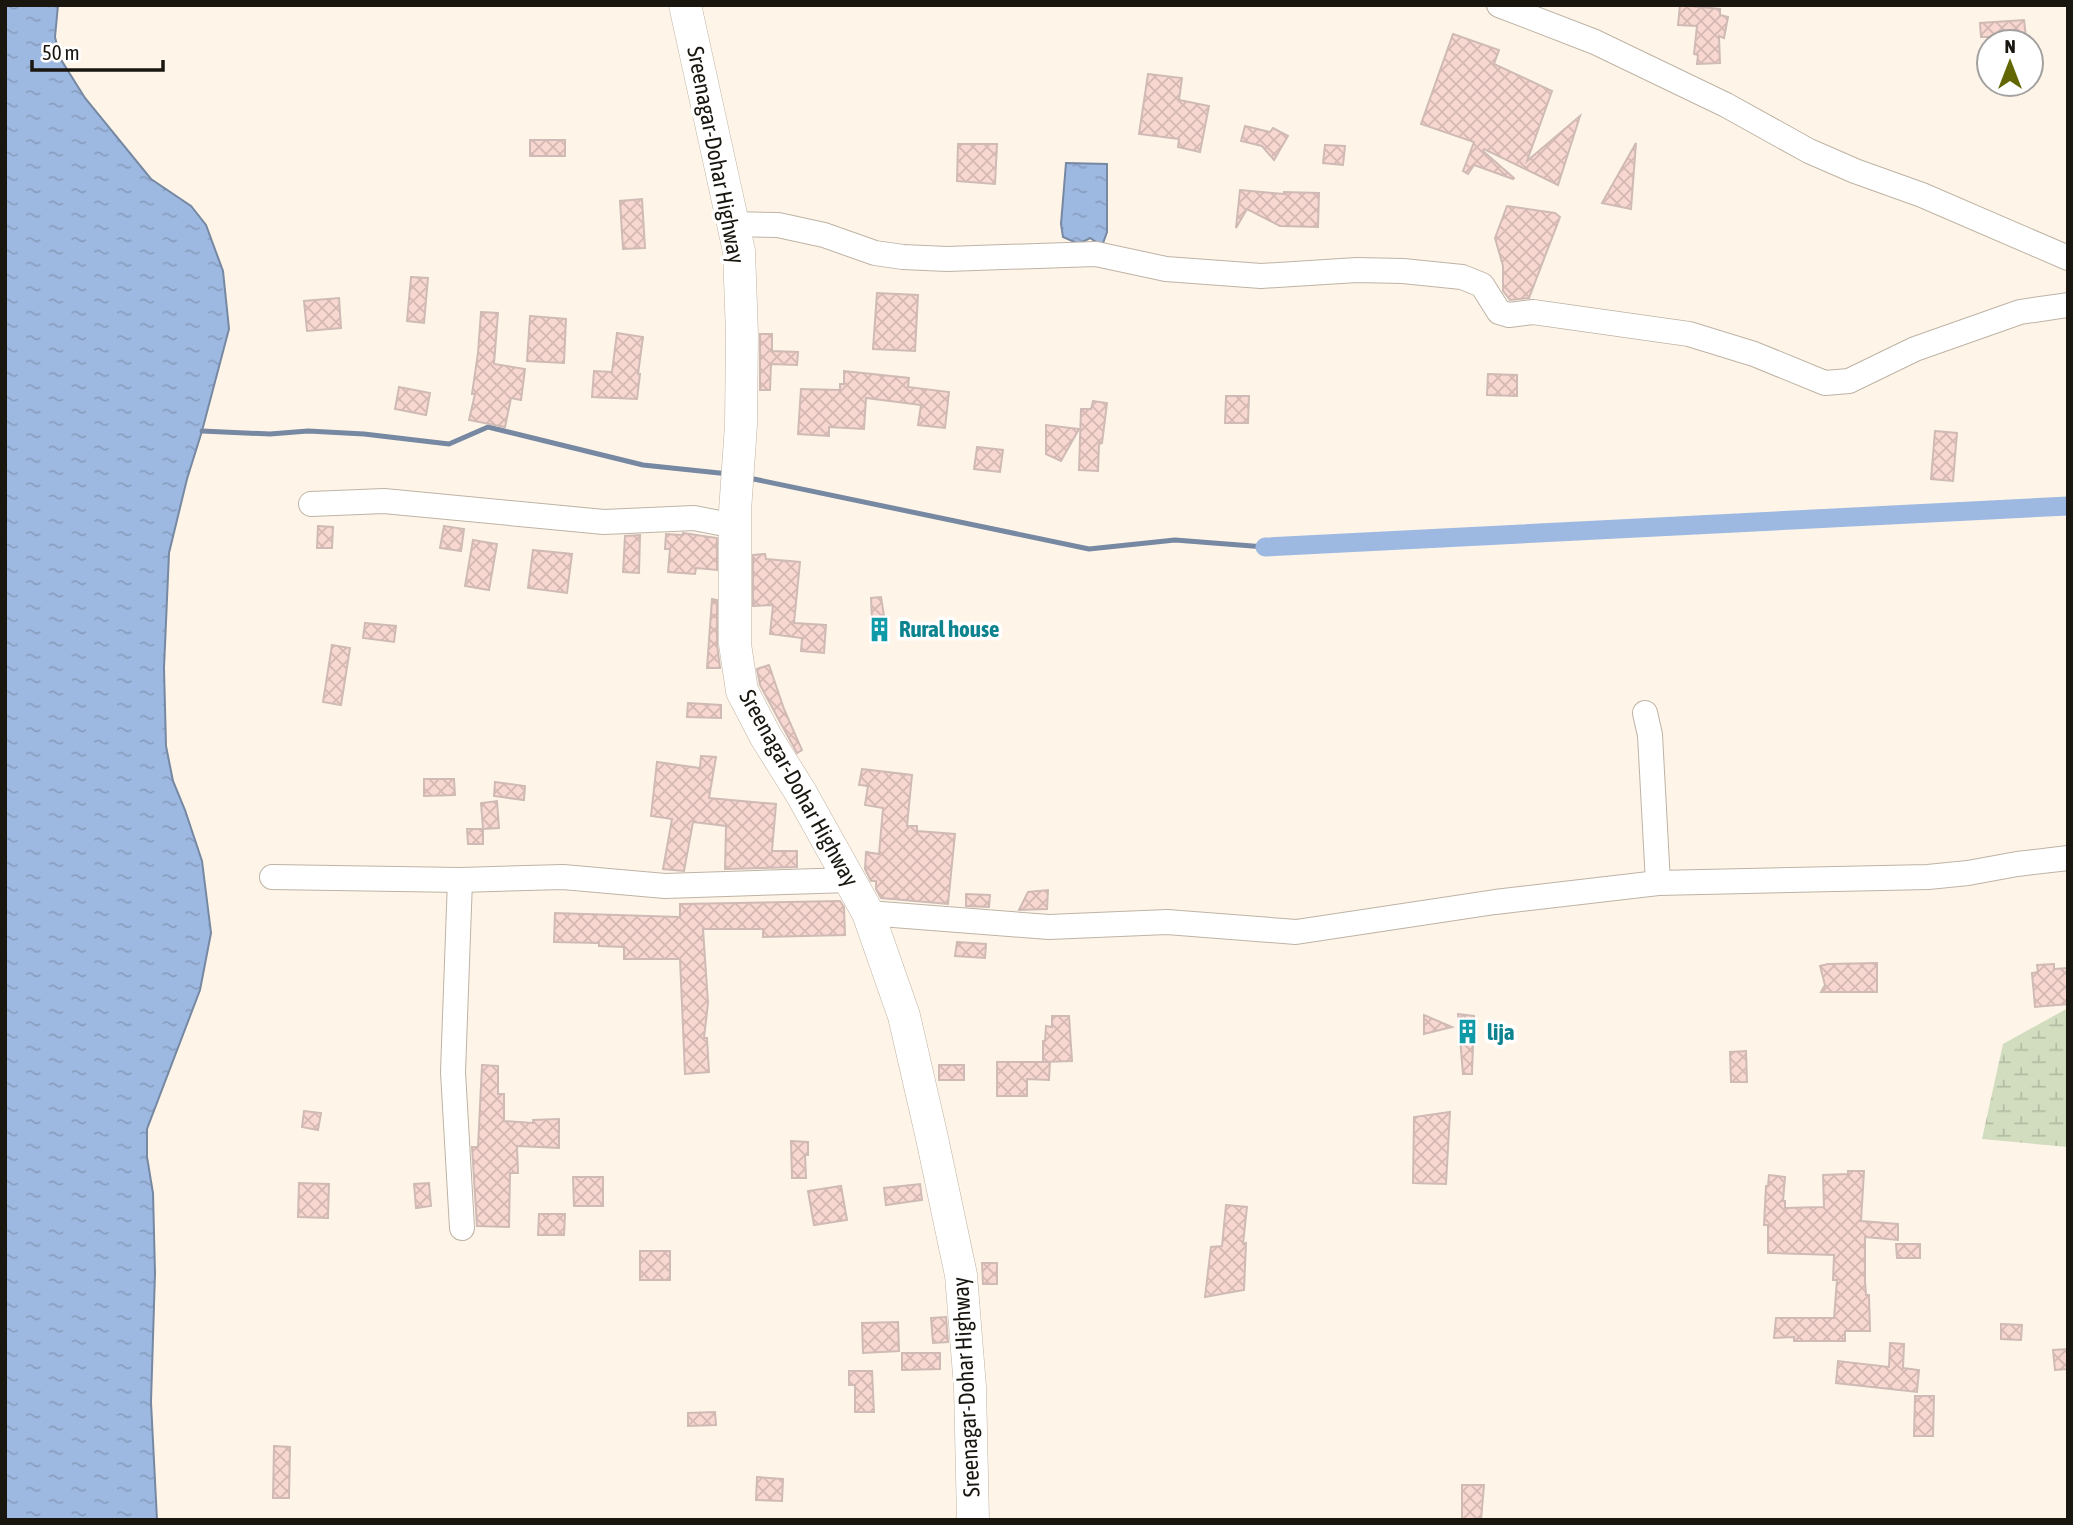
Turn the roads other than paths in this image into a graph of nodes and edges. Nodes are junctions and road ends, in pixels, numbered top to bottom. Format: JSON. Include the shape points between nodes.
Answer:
{"nodes":[{"id":1,"x":685,"y":5,"type":"edge"},
{"id":2,"x":1499,"y":5,"type":"edge"},
{"id":3,"x":733,"y":224,"type":"junction"},
{"id":4,"x":2068,"y":258,"type":"edge"},
{"id":5,"x":2068,"y":305,"type":"edge"},
{"id":6,"x":312,"y":504,"type":"dead end"},
{"id":7,"x":735,"y":519,"type":"junction"},
{"id":8,"x":1645,"y":713,"type":"dead end"},
{"id":9,"x":2068,"y":858,"type":"edge"},
{"id":10,"x":272,"y":877,"type":"dead end"},
{"id":11,"x":460,"y":880,"type":"junction"},
{"id":12,"x":850,"y":880,"type":"junction"},
{"id":13,"x":1658,"y":883,"type":"junction"},
{"id":14,"x":867,"y":913,"type":"junction"},
{"id":15,"x":462,"y":1228,"type":"dead end"},
{"id":16,"x":973,"y":1520,"type":"edge"}],
"edges":[{"from":1,"to":3,"type":"main road","name":"Sreenagar-Dohar Highway"},
{"from":2,"to":4,"type":"street","via":[[1595,42],[1855,172],[1922,195]]},
{"from":3,"to":5,"type":"street","via":[[778,225],[904,257],[1096,254],[1166,270],[1261,276],[1357,270],[1462,277],[1482,285],[1499,312],[1509,315],[1534,312],[1689,334],[1825,383],[1849,381],[1915,349],[2008,316]]},
{"from":3,"to":7,"type":"main road","name":"Sreenagar-Dohar Highway","via":[[739,251],[742,334]]},
{"from":6,"to":7,"type":"street","via":[[384,501],[604,523]]},
{"from":7,"to":12,"type":"main road","name":"Sreenagar-Dohar Highway","via":[[735,644],[742,691]]},
{"from":8,"to":13,"type":"street"},
{"from":9,"to":13,"type":"street","via":[[1928,877]]},
{"from":10,"to":11,"type":"street"},
{"from":11,"to":12,"type":"street","via":[[563,877],[665,886]]},
{"from":11,"to":15,"type":"street","via":[[453,1072]]},
{"from":12,"to":14,"type":"main road","name":"Sreenagar-Dohar Highway"},
{"from":13,"to":14,"type":"street","via":[[1296,932],[1167,922],[1049,927]]},
{"from":14,"to":16,"type":"main road","name":"Sreenagar-Dohar Highway","via":[[904,1016],[961,1275],[970,1387]]}]}
